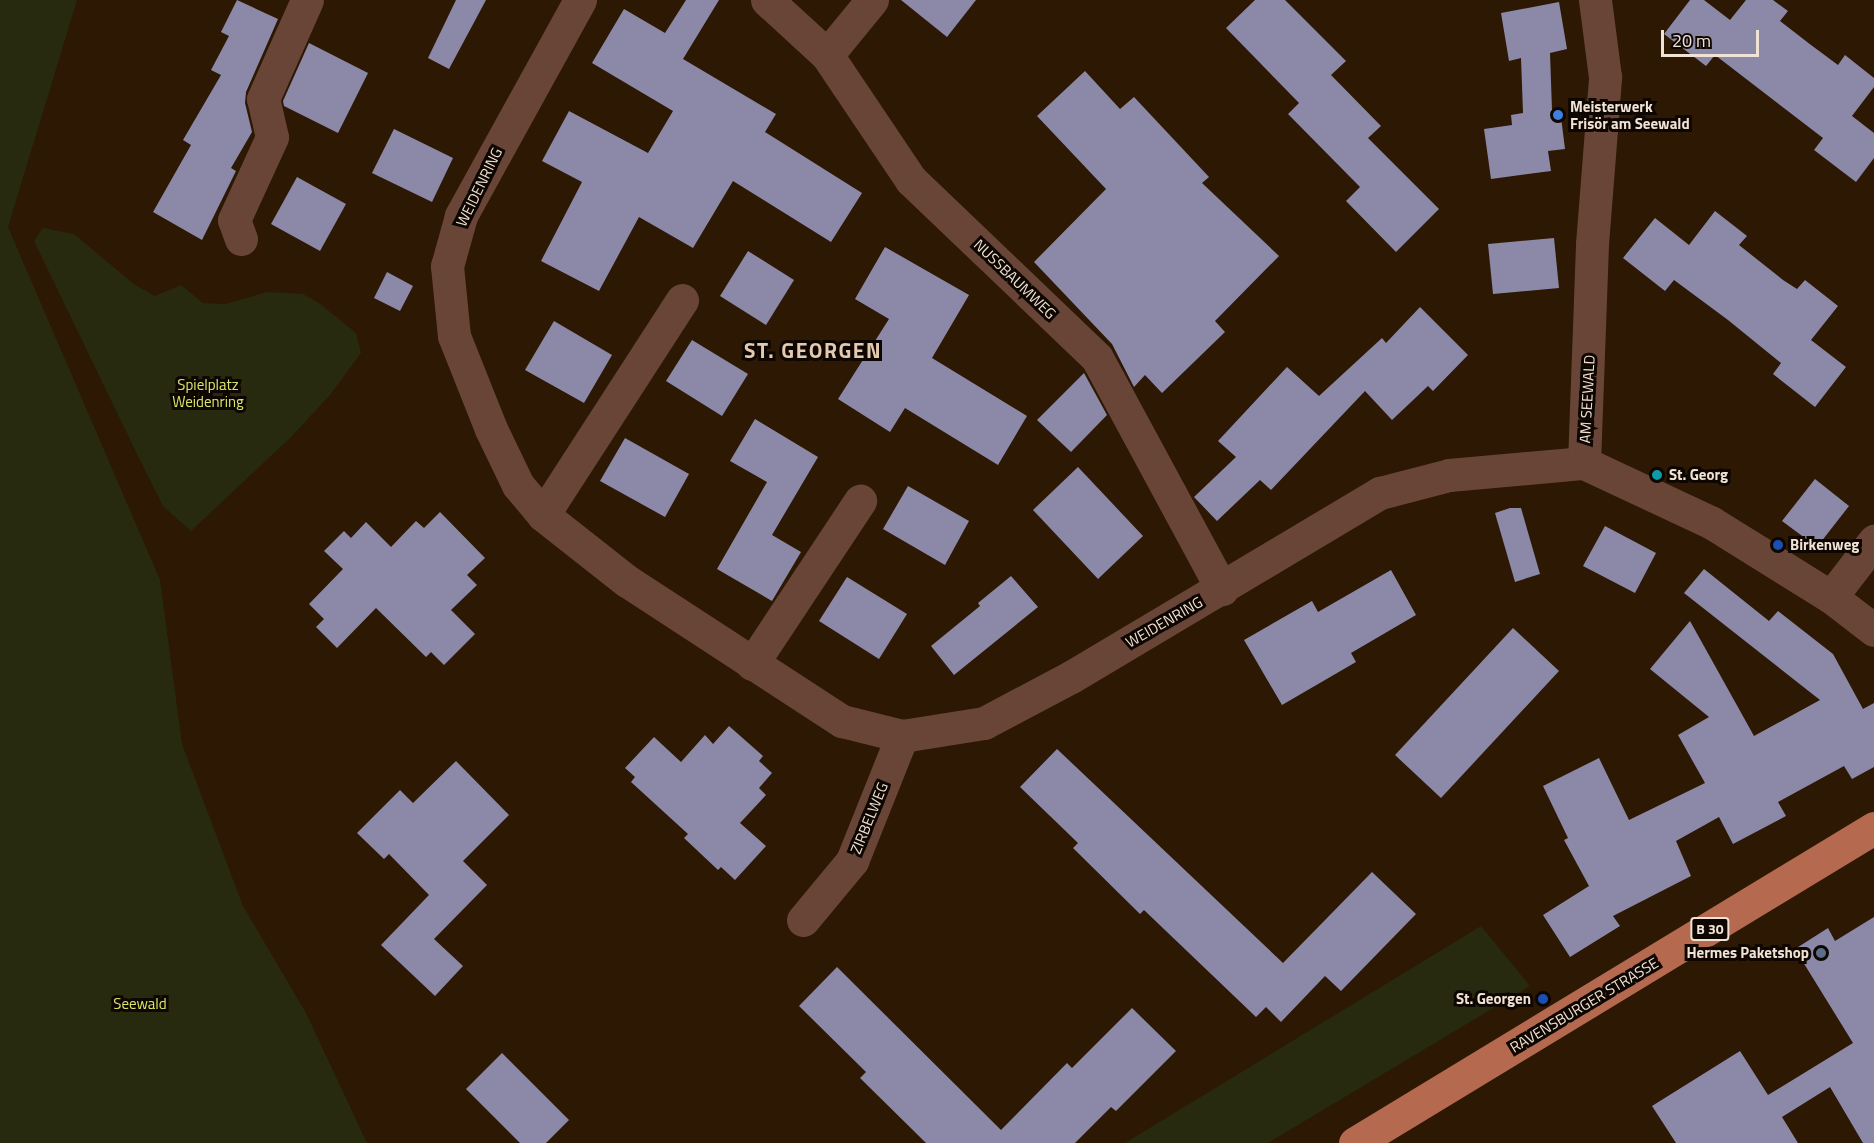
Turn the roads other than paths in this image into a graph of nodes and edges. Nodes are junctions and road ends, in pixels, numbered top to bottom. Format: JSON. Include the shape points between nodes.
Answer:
{"nodes":[{"id":1,"x":307,"y":0,"type":"edge"},
{"id":2,"x":580,"y":0,"type":"edge"},
{"id":3,"x":767,"y":0,"type":"edge"},
{"id":4,"x":872,"y":0,"type":"edge"},
{"id":5,"x":1595,"y":0,"type":"edge"},
{"id":6,"x":827,"y":55,"type":"junction"},
{"id":7,"x":241,"y":239,"type":"dead end"},
{"id":8,"x":682,"y":300,"type":"dead end"},
{"id":9,"x":1584,"y":463,"type":"junction"},
{"id":10,"x":860,"y":501,"type":"dead end"},
{"id":11,"x":543,"y":515,"type":"junction"},
{"id":12,"x":1874,"y":541,"type":"edge"},
{"id":13,"x":1222,"y":589,"type":"junction"},
{"id":14,"x":1831,"y":597,"type":"junction"},
{"id":15,"x":1874,"y":630,"type":"edge"},
{"id":16,"x":752,"y":664,"type":"junction"},
{"id":17,"x":902,"y":736,"type":"junction"},
{"id":18,"x":1874,"y":828,"type":"edge"},
{"id":19,"x":803,"y":920,"type":"dead end"},
{"id":20,"x":1355,"y":1143,"type":"edge"}],
"edges":[{"from":1,"to":7,"type":"street","via":[[263,99],[272,137],[234,219]]},
{"from":2,"to":11,"type":"street","name":"WEIDENRING","via":[[461,216],[447,266],[454,336],[518,485]]},
{"from":3,"to":6,"type":"street","name":"NUSSBAUMWEG"},
{"from":4,"to":6,"type":"street"},
{"from":5,"to":9,"type":"street","name":"AM SEEWALD","via":[[1605,77],[1592,244]]},
{"from":6,"to":13,"type":"street","name":"NUSSBAUMWEG","via":[[911,180],[1097,358]]},
{"from":8,"to":11,"type":"street"},
{"from":9,"to":13,"type":"street","name":"WEIDENRING","via":[[1449,475],[1380,493]]},
{"from":9,"to":14,"type":"street","name":"AM SEEWALD","via":[[1712,523]]},
{"from":10,"to":16,"type":"street"},
{"from":11,"to":16,"type":"street","name":"WEIDENRING","via":[[627,580]]},
{"from":12,"to":14,"type":"street"},
{"from":13,"to":17,"type":"street","name":"WEIDENRING","via":[[984,723]]},
{"from":14,"to":15,"type":"street","name":"AM SEEWALD"},
{"from":16,"to":17,"type":"street","name":"WEIDENRING","via":[[842,721]]},
{"from":17,"to":19,"type":"street","name":"ZIRBELWEG","via":[[852,861]]},
{"from":18,"to":20,"type":"main road","name":"RAVENSBURGER STRASSE","number":"B 30"}]}
